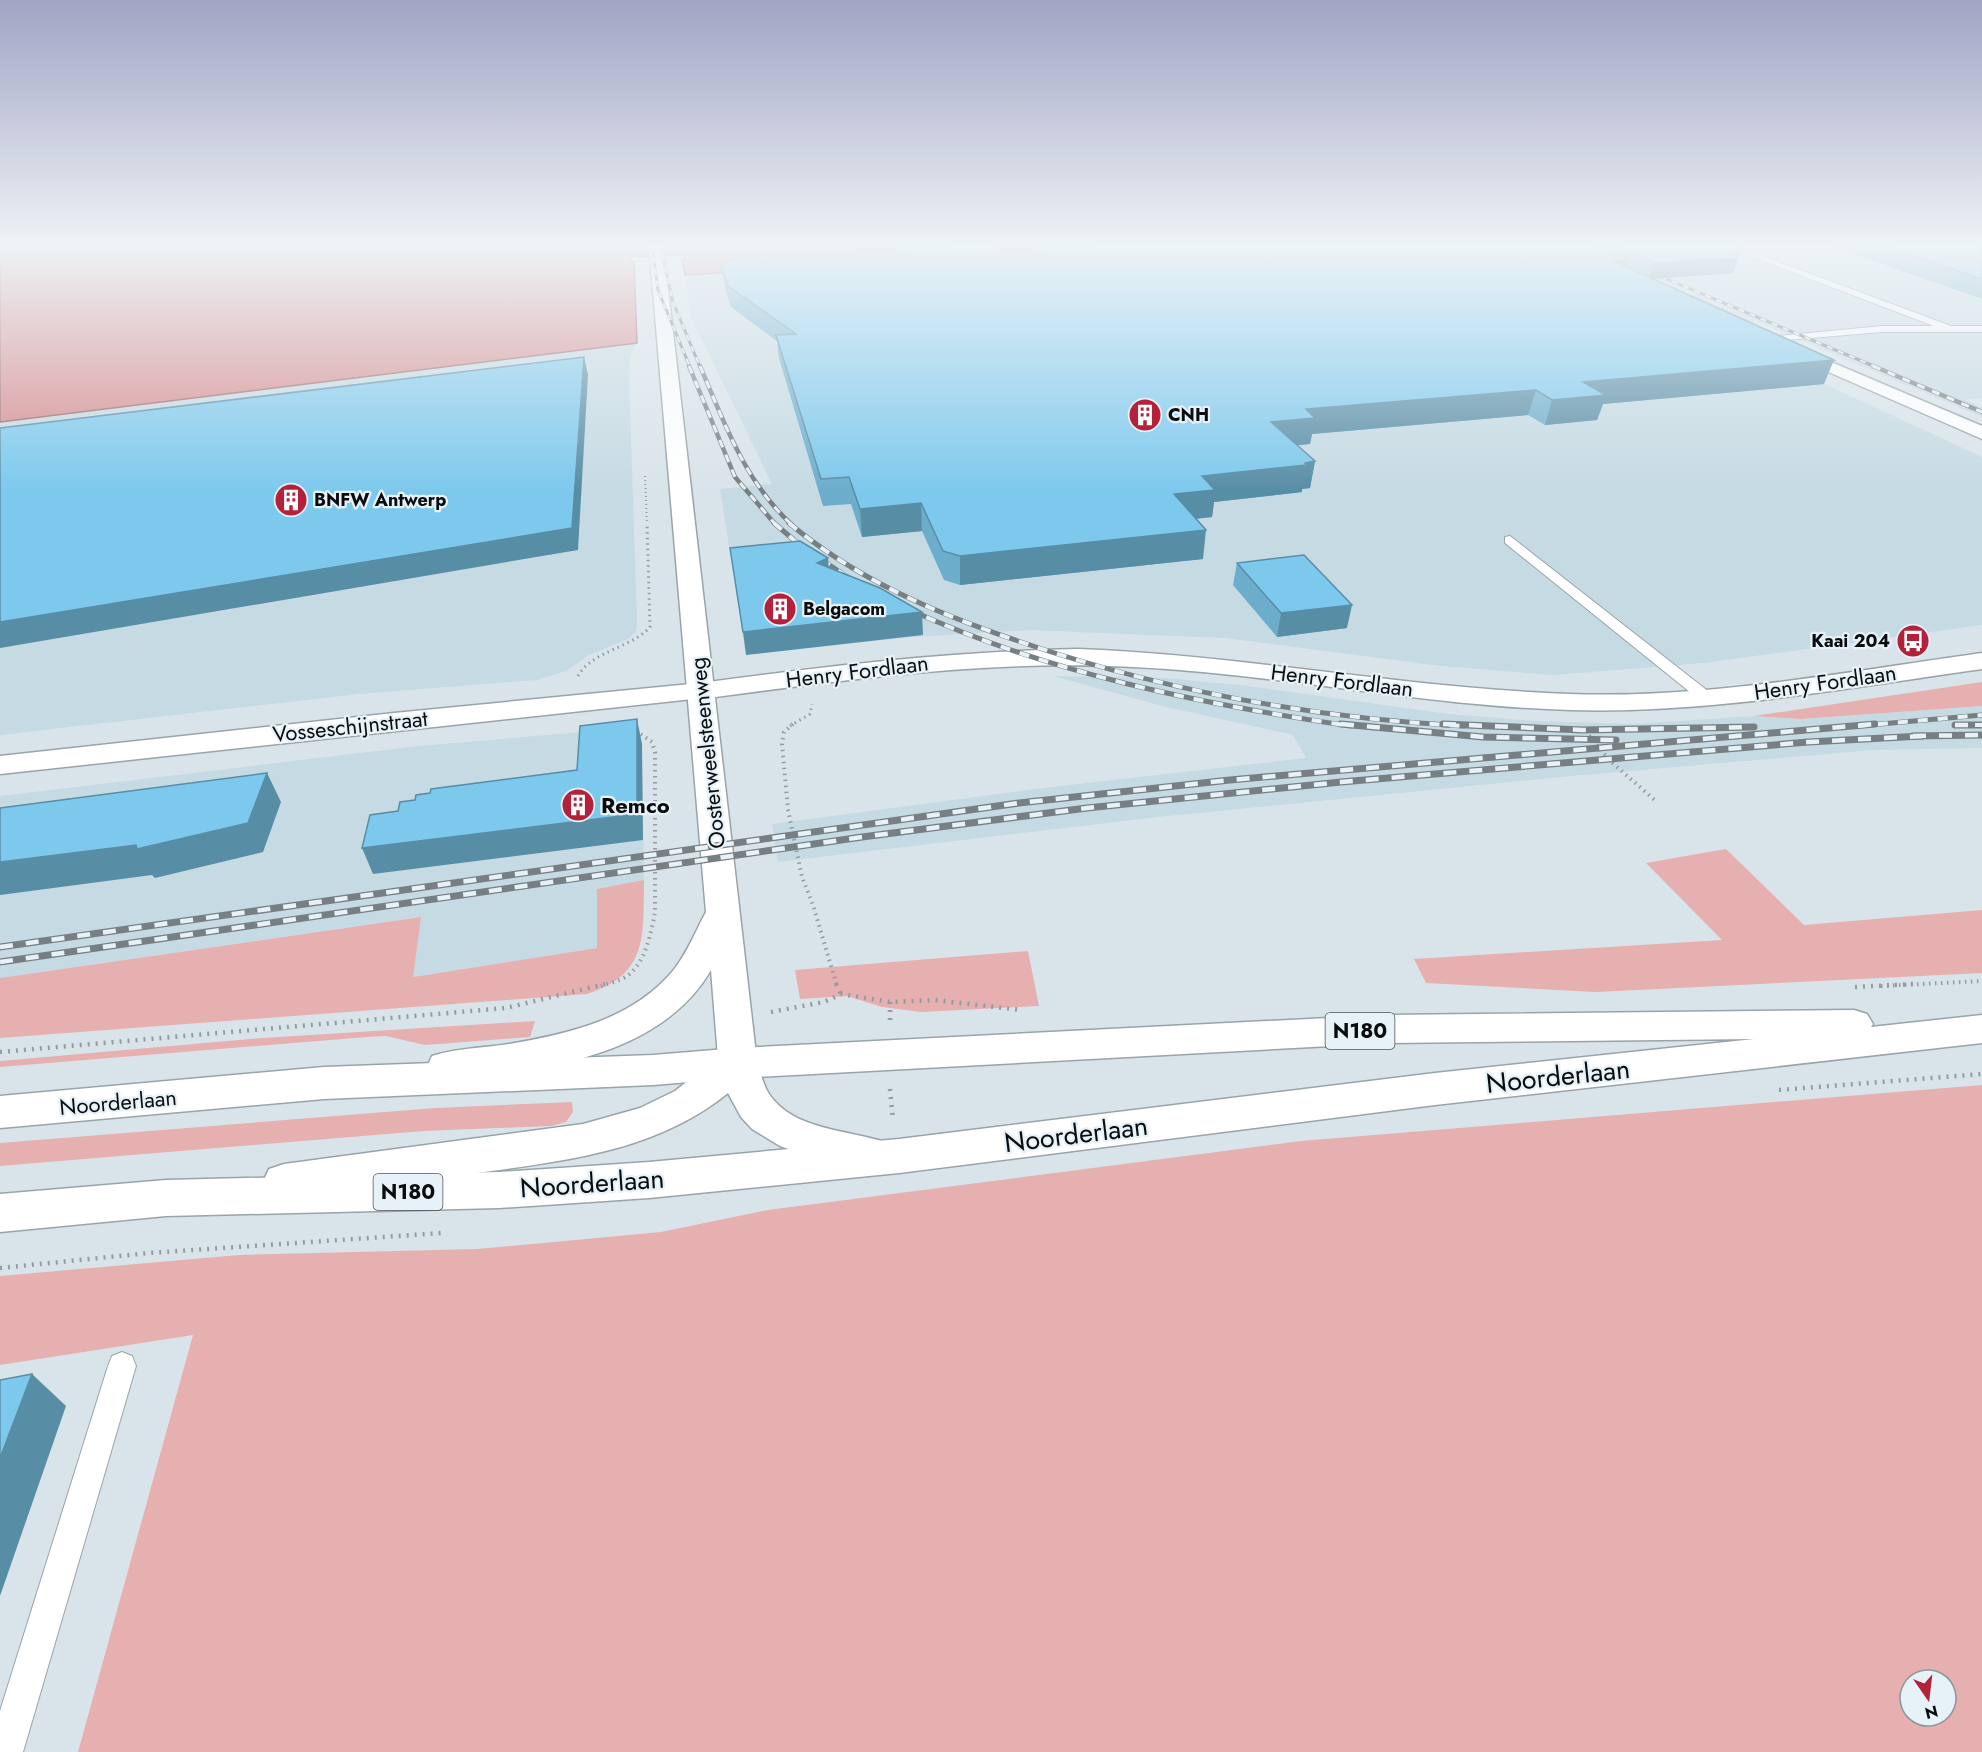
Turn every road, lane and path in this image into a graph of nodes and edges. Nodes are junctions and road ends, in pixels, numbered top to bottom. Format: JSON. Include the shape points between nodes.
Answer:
{"nodes":[{"id":1,"x":664,"y":327,"type":"edge"},
{"id":2,"x":1944,"y":327,"type":"edge"},
{"id":3,"x":1950,"y":329,"type":"junction"},
{"id":4,"x":1982,"y":329,"type":"edge"},
{"id":5,"x":1752,"y":333,"type":"edge"},
{"id":6,"x":1767,"y":340,"type":"junction"},
{"id":7,"x":1982,"y":434,"type":"edge"},
{"id":8,"x":645,"y":466,"type":"dead end"},
{"id":9,"x":1510,"y":540,"type":"dead end"},
{"id":10,"x":1982,"y":661,"type":"edge"},
{"id":11,"x":578,"y":673,"type":"dead end"},
{"id":12,"x":806,"y":677,"type":"junction"},
{"id":13,"x":700,"y":691,"type":"junction"},
{"id":14,"x":1707,"y":698,"type":"junction"},
{"id":15,"x":1569,"y":702,"type":"junction"},
{"id":16,"x":632,"y":730,"type":"edge"},
{"id":17,"x":0,"y":765,"type":"edge"},
{"id":18,"x":1657,"y":802,"type":"dead end"},
{"id":19,"x":722,"y":914,"type":"junction"},
{"id":20,"x":842,"y":994,"type":"junction"},
{"id":21,"x":734,"y":1019,"type":"junction"},
{"id":22,"x":1982,"y":1023,"type":"edge"},
{"id":23,"x":1982,"y":1029,"type":"edge"},
{"id":24,"x":0,"y":1052,"type":"edge"},
{"id":25,"x":892,"y":1055,"type":"junction"},
{"id":26,"x":738,"y":1064,"type":"junction"},
{"id":27,"x":324,"y":1083,"type":"junction"},
{"id":28,"x":0,"y":1112,"type":"edge"},
{"id":29,"x":891,"y":1156,"type":"junction"},
{"id":30,"x":166,"y":1198,"type":"junction"},
{"id":31,"x":0,"y":1214,"type":"edge"},
{"id":32,"x":122,"y":1366,"type":"dead end"},
{"id":33,"x":5,"y":1752,"type":"edge"}],
"edges":[{"from":1,"to":13,"type":"main road","name":"Oosterweelsteenweg"},
{"from":2,"to":3,"type":"lane"},
{"from":3,"to":4,"type":"lane"},
{"from":3,"to":6,"type":"lane","via":[[1835,332]]},
{"from":5,"to":6,"type":"main road"},
{"from":6,"to":7,"type":"main road"},
{"from":8,"to":11,"type":"path","via":[[650,627],[638,640],[589,662]]},
{"from":9,"to":14,"type":"lane"},
{"from":10,"to":14,"type":"main road","name":"Henry Fordlaan"},
{"from":12,"to":13,"type":"main road","name":"Henry Fordlaan"},
{"from":12,"to":15,"type":"main road","name":"Henry Fordlaan","via":[[993,657],[1130,659],[1225,665],[1445,693]]},
{"from":12,"to":20,"type":"path","via":[[812,703],[810,714],[785,729],[780,744],[801,872],[814,905],[827,967]]},
{"from":13,"to":17,"type":"main road","name":"Vosseschijnstraat"},
{"from":13,"to":19,"type":"main road","name":"Oosterweelsteenweg"},
{"from":14,"to":15,"type":"main road","name":"Henry Fordlaan"},
{"from":15,"to":18,"type":"path","via":[[1595,746]]},
{"from":16,"to":24,"type":"path","via":[[652,742],[655,752],[657,867],[650,938],[639,963],[627,976],[592,989],[506,1008]]},
{"from":19,"to":21,"type":"main road","name":"Oosterweelsteenweg"},
{"from":19,"to":27,"type":"main road","via":[[683,983],[630,1024],[533,1055]]},
{"from":20,"to":21,"type":"path","via":[[824,1002]]},
{"from":20,"to":25,"type":"path","via":[[890,1002]]},
{"from":21,"to":26,"type":"main road","name":"Oosterweelsteenweg"},
{"from":22,"to":25,"type":"main road","name":"Noorderlaan","number":"N180","via":[[1387,1029]]},
{"from":23,"to":29,"type":"main road","name":"Noorderlaan","number":"N180","via":[[1436,1089]]},
{"from":25,"to":26,"type":"main road","name":"Noorderlaan","number":"N180"},
{"from":25,"to":29,"type":"path"},
{"from":26,"to":27,"type":"main road","name":"Noorderlaan","number":"N180"},
{"from":26,"to":29,"type":"main road","name":"Oosterweelsteenweg","via":[[754,1106],[788,1132],[835,1148]]},
{"from":26,"to":30,"type":"main road","name":"Noorderlaan","via":[[688,1102],[651,1121],[583,1141]]},
{"from":27,"to":28,"type":"main road","name":"Noorderlaan","number":"N180"},
{"from":29,"to":30,"type":"main road","name":"Noorderlaan","number":"N180","via":[[499,1190]]},
{"from":30,"to":31,"type":"main road","name":"Noorderlaan","number":"N180"},
{"from":32,"to":33,"type":"lane"}]}
